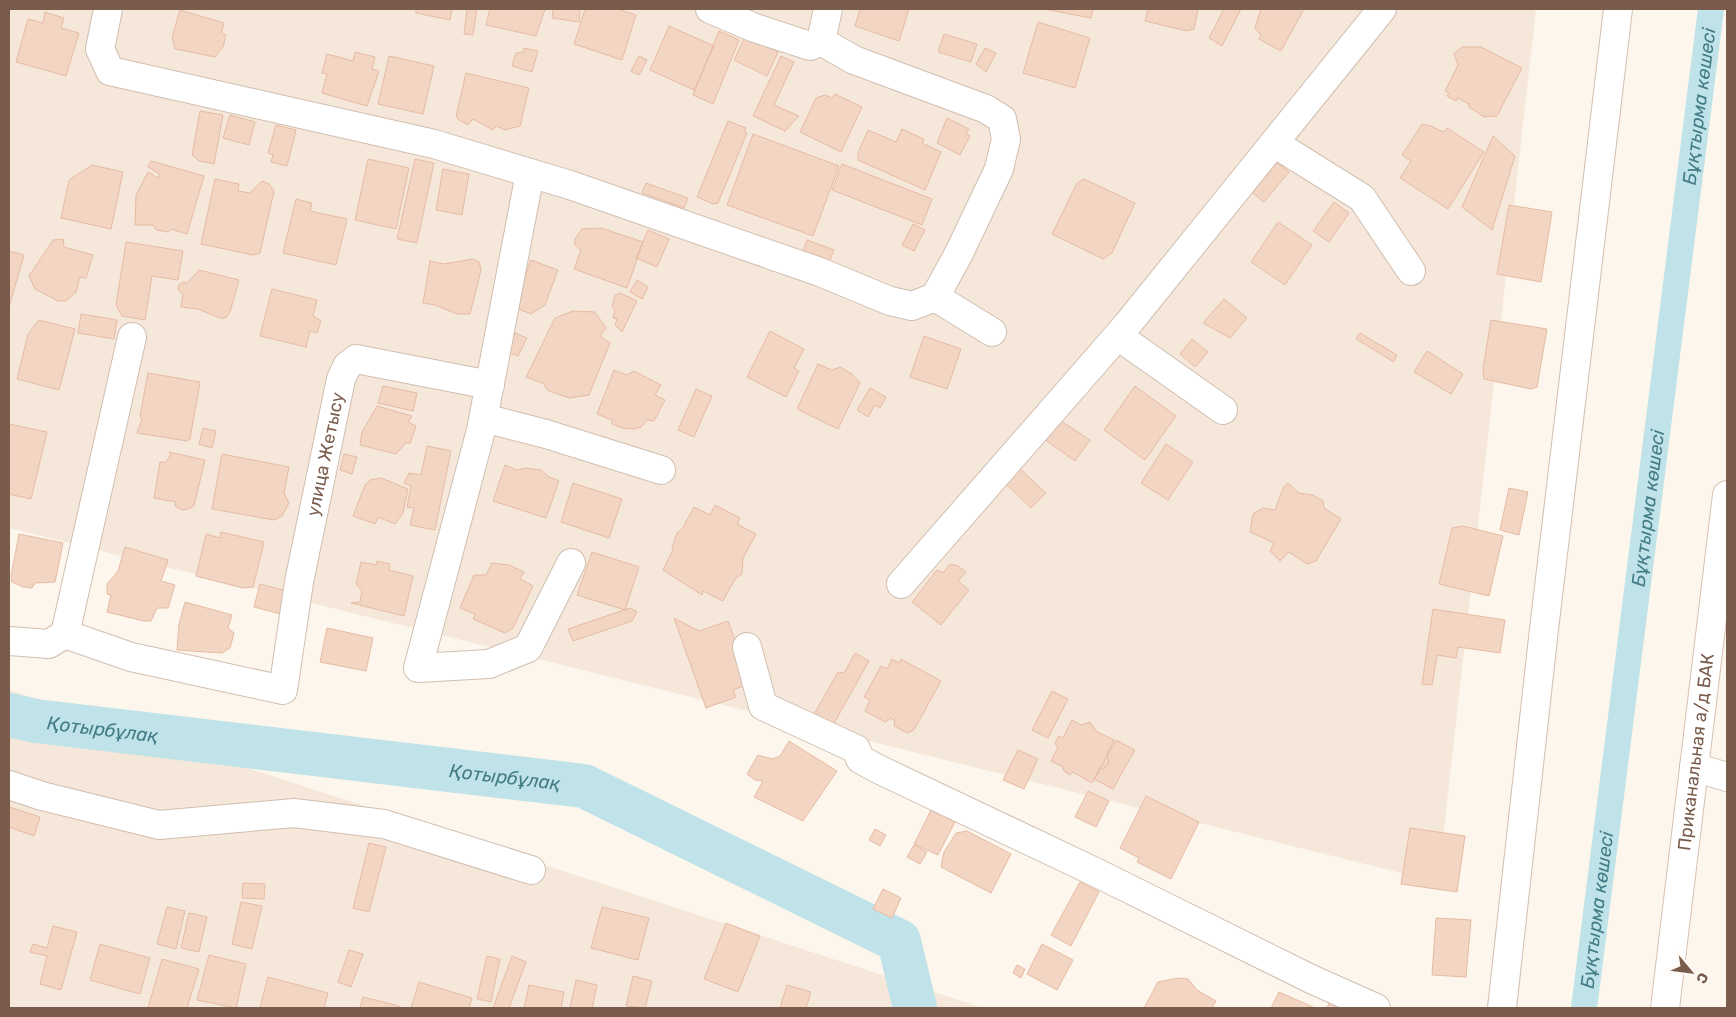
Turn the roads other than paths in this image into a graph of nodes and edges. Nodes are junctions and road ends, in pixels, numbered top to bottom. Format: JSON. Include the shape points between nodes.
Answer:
{"nodes":[{"id":1,"x":108,"y":9,"type":"edge"},
{"id":2,"x":710,"y":9,"type":"edge"},
{"id":3,"x":828,"y":9,"type":"edge"},
{"id":4,"x":1382,"y":9,"type":"edge"},
{"id":5,"x":1618,"y":9,"type":"edge"},
{"id":6,"x":821,"y":40,"type":"junction"},
{"id":7,"x":1274,"y":143,"type":"junction"},
{"id":8,"x":530,"y":173,"type":"junction"},
{"id":9,"x":1411,"y":271,"type":"dead end"},
{"id":10,"x":934,"y":297,"type":"junction"},
{"id":11,"x":992,"y":332,"type":"dead end"},
{"id":12,"x":1118,"y":336,"type":"junction"},
{"id":13,"x":132,"y":337,"type":"dead end"},
{"id":14,"x":490,"y":385,"type":"junction"},
{"id":15,"x":1223,"y":410,"type":"dead end"},
{"id":16,"x":484,"y":418,"type":"junction"},
{"id":17,"x":661,"y":470,"type":"dead end"},
{"id":18,"x":1727,"y":495,"type":"edge"},
{"id":19,"x":571,"y":563,"type":"dead end"},
{"id":20,"x":901,"y":584,"type":"dead end"},
{"id":21,"x":65,"y":634,"type":"junction"},
{"id":22,"x":9,"y":641,"type":"edge"},
{"id":23,"x":747,"y":647,"type":"dead end"},
{"id":24,"x":1694,"y":767,"type":"junction"},
{"id":25,"x":1727,"y":777,"type":"edge"},
{"id":26,"x":9,"y":785,"type":"edge"},
{"id":27,"x":531,"y":870,"type":"dead end"},
{"id":28,"x":1376,"y":1008,"type":"edge"},
{"id":29,"x":1502,"y":1008,"type":"edge"},
{"id":30,"x":1665,"y":1008,"type":"edge"}],
"edges":[{"from":1,"to":8,"type":"street","via":[[100,49],[110,71],[434,144]]},
{"from":2,"to":6,"type":"street","via":[[810,46]]},
{"from":3,"to":6,"type":"street"},
{"from":4,"to":7,"type":"street"},
{"from":5,"to":29,"type":"street"},
{"from":6,"to":10,"type":"street","via":[[854,60],[986,109],[1002,119],[1006,139],[999,169]]},
{"from":7,"to":9,"type":"street","via":[[1362,198]]},
{"from":7,"to":12,"type":"street"},
{"from":8,"to":10,"type":"street","via":[[820,272],[890,301],[912,306]]},
{"from":8,"to":14,"type":"street"},
{"from":10,"to":11,"type":"street"},
{"from":12,"to":15,"type":"street"},
{"from":12,"to":20,"type":"street"},
{"from":13,"to":21,"type":"street"},
{"from":14,"to":16,"type":"street"},
{"from":14,"to":21,"type":"street","name":"улица Жетысу","via":[[356,359],[347,366],[341,379],[299,582],[283,690],[131,657]]},
{"from":16,"to":17,"type":"street"},
{"from":16,"to":19,"type":"street","via":[[418,668],[489,664],[528,648]]},
{"from":18,"to":24,"type":"street","name":"Приканальная а/д БАК"},
{"from":21,"to":22,"type":"street","via":[[49,644]]},
{"from":23,"to":28,"type":"street","via":[[763,706],[856,749],[860,759],[876,768]]},
{"from":24,"to":25,"type":"street"},
{"from":24,"to":30,"type":"street","name":"Приканальная а/д БАК"},
{"from":26,"to":27,"type":"street","via":[[159,825],[294,813],[384,824]]}]}
